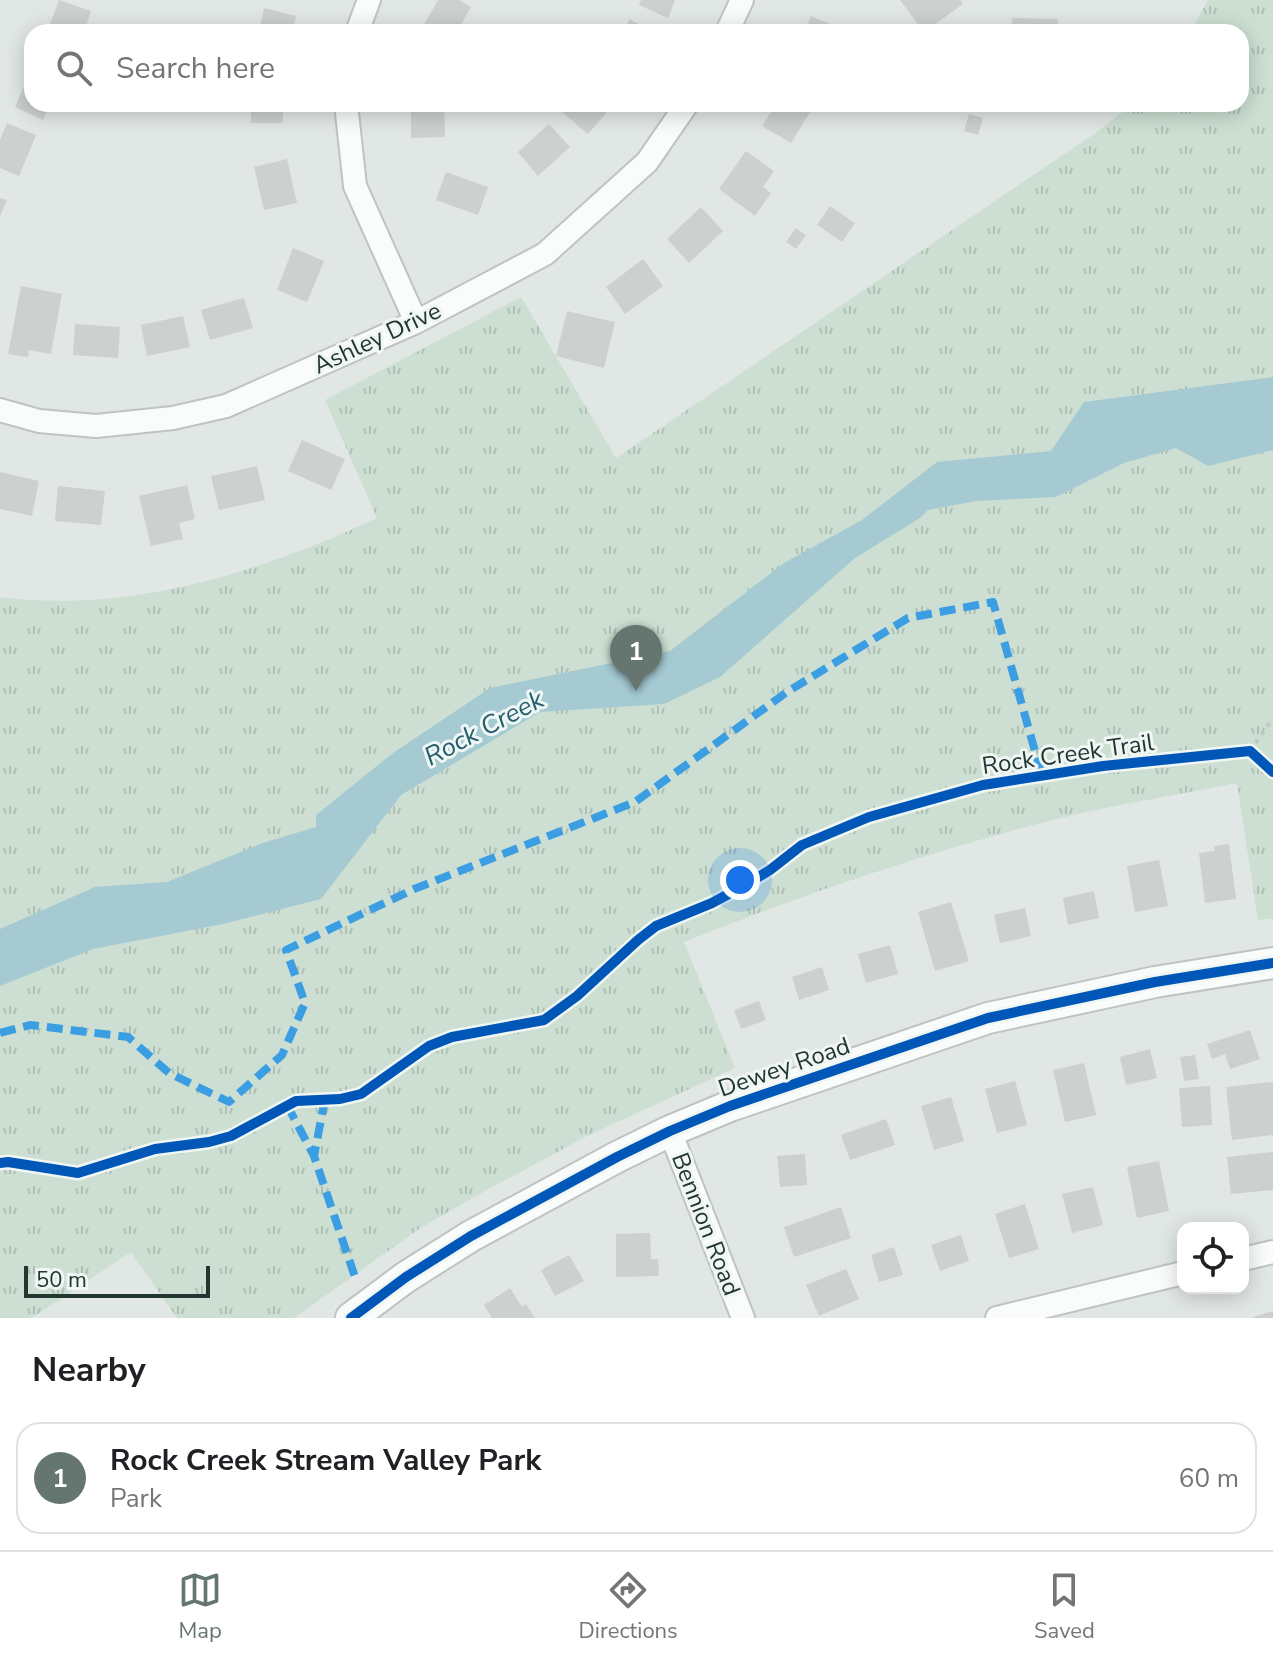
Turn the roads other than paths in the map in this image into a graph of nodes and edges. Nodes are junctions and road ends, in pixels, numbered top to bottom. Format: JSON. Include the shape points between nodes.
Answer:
{"nodes":[{"id":1,"x":369,"y":0,"type":"edge"},
{"id":2,"x":742,"y":0,"type":"edge"},
{"id":3,"x":360,"y":24,"type":"edge"},
{"id":4,"x":731,"y":24,"type":"edge"},
{"id":5,"x":347,"y":112,"type":"edge"},
{"id":6,"x":681,"y":112,"type":"edge"},
{"id":7,"x":416,"y":322,"type":"junction"},
{"id":8,"x":0,"y":410,"type":"edge"},
{"id":9,"x":1273,"y":963,"type":"edge"},
{"id":10,"x":670,"y":1131,"type":"junction"},
{"id":11,"x":1273,"y":1252,"type":"edge"},
{"id":12,"x":1249,"y":1258,"type":"edge"},
{"id":13,"x":1177,"y":1274,"type":"edge"},
{"id":14,"x":354,"y":1317,"type":"edge"},
{"id":15,"x":743,"y":1318,"type":"edge"},
{"id":16,"x":997,"y":1318,"type":"edge"}],
"edges":[{"from":1,"to":3,"type":"street"},
{"from":2,"to":4,"type":"street"},
{"from":5,"to":7,"type":"street","via":[[355,186]]},
{"from":6,"to":7,"type":"street","name":"Ashley Drive","via":[[647,162],[545,254]]},
{"from":7,"to":8,"type":"street","name":"Ashley Drive","via":[[226,406],[173,418],[96,426],[39,421]]},
{"from":9,"to":10,"type":"street","name":"Dewey Road","via":[[988,1018]]},
{"from":10,"to":14,"type":"street","name":"Dewey Road","via":[[471,1236]]},
{"from":10,"to":15,"type":"street","name":"Bennion Road"},
{"from":11,"to":12,"type":"street"},
{"from":13,"to":16,"type":"street"}]}
